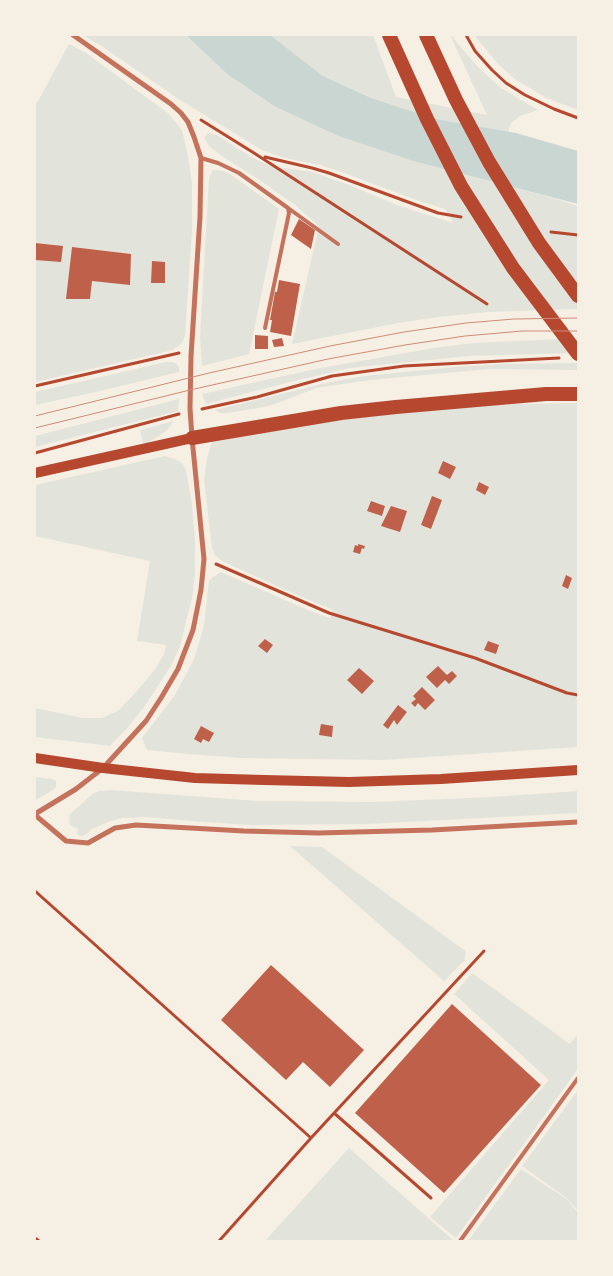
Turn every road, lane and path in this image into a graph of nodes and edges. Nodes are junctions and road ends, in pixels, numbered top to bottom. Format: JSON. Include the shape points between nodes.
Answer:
{"nodes":[{"id":1,"x":73,"y":35,"type":"edge"},
{"id":2,"x":389,"y":35,"type":"edge"},
{"id":3,"x":426,"y":35,"type":"edge"},
{"id":4,"x":466,"y":35,"type":"edge"},
{"id":5,"x":197,"y":118,"type":"dead end"},
{"id":6,"x":578,"y":118,"type":"edge"},
{"id":7,"x":254,"y":153,"type":"junction"},
{"id":8,"x":201,"y":158,"type":"junction"},
{"id":9,"x":288,"y":208,"type":"junction"},
{"id":10,"x":465,"y":218,"type":"dead end"},
{"id":11,"x":547,"y":232,"type":"dead end"},
{"id":12,"x":578,"y":235,"type":"edge"},
{"id":13,"x":338,"y":244,"type":"dead end"},
{"id":14,"x":578,"y":296,"type":"edge"},
{"id":15,"x":487,"y":304,"type":"dead end"},
{"id":16,"x":265,"y":328,"type":"dead end"},
{"id":17,"x":192,"y":350,"type":"junction"},
{"id":18,"x":578,"y":354,"type":"edge"},
{"id":19,"x":561,"y":357,"type":"dead end"},
{"id":20,"x":35,"y":386,"type":"edge"},
{"id":21,"x":578,"y":394,"type":"edge"},
{"id":22,"x":190,"y":412,"type":"junction"},
{"id":23,"x":192,"y":438,"type":"junction"},
{"id":24,"x":35,"y":453,"type":"edge"},
{"id":25,"x":35,"y":473,"type":"edge"},
{"id":26,"x":204,"y":559,"type":"junction"},
{"id":27,"x":578,"y":695,"type":"edge"},
{"id":28,"x":35,"y":758,"type":"edge"},
{"id":29,"x":103,"y":768,"type":"junction"},
{"id":30,"x":578,"y":770,"type":"edge"},
{"id":31,"x":35,"y":815,"type":"edge"},
{"id":32,"x":578,"y":822,"type":"edge"},
{"id":33,"x":35,"y":891,"type":"edge"},
{"id":34,"x":484,"y":951,"type":"dead end"},
{"id":35,"x":578,"y":1078,"type":"edge"},
{"id":36,"x":334,"y":1113,"type":"junction"},
{"id":37,"x":311,"y":1138,"type":"junction"},
{"id":38,"x":431,"y":1198,"type":"dead end"},
{"id":39,"x":35,"y":1238,"type":"edge"},
{"id":40,"x":39,"y":1241,"type":"edge"},
{"id":41,"x":219,"y":1241,"type":"edge"},
{"id":42,"x":460,"y":1241,"type":"edge"}],
"edges":[{"from":1,"to":8,"type":"street","via":[[181,113],[188,122]]},
{"from":2,"to":18,"type":"highway","via":[[461,186],[513,268]]},
{"from":3,"to":14,"type":"highway","via":[[489,162],[539,243]]},
{"from":4,"to":6,"type":"path","via":[[475,51],[506,83],[554,110]]},
{"from":5,"to":7,"type":"path"},
{"from":7,"to":10,"type":"path","via":[[329,172],[438,213]]},
{"from":7,"to":15,"type":"path"},
{"from":8,"to":9,"type":"lane","via":[[239,173]]},
{"from":8,"to":17,"type":"street"},
{"from":9,"to":13,"type":"lane"},
{"from":9,"to":16,"type":"lane"},
{"from":11,"to":12,"type":"path"},
{"from":17,"to":20,"type":"path"},
{"from":17,"to":22,"type":"street"},
{"from":19,"to":22,"type":"path","via":[[404,366],[332,376]]},
{"from":21,"to":23,"type":"highway","via":[[387,408]]},
{"from":22,"to":23,"type":"street"},
{"from":22,"to":24,"type":"path"},
{"from":23,"to":25,"type":"main road"},
{"from":23,"to":26,"type":"street"},
{"from":26,"to":27,"type":"path","via":[[329,613],[475,658]]},
{"from":26,"to":29,"type":"street","via":[[193,630],[178,669],[146,721]]},
{"from":28,"to":29,"type":"main road"},
{"from":29,"to":30,"type":"main road","via":[[195,778],[349,782]]},
{"from":29,"to":31,"type":"street"},
{"from":31,"to":32,"type":"street","via":[[66,841],[88,843],[115,828],[136,825],[318,833]]},
{"from":33,"to":37,"type":"path"},
{"from":34,"to":36,"type":"path"},
{"from":35,"to":42,"type":"lane"},
{"from":36,"to":37,"type":"path"},
{"from":36,"to":38,"type":"path"},
{"from":37,"to":41,"type":"path"},
{"from":39,"to":40,"type":"path"}]}
